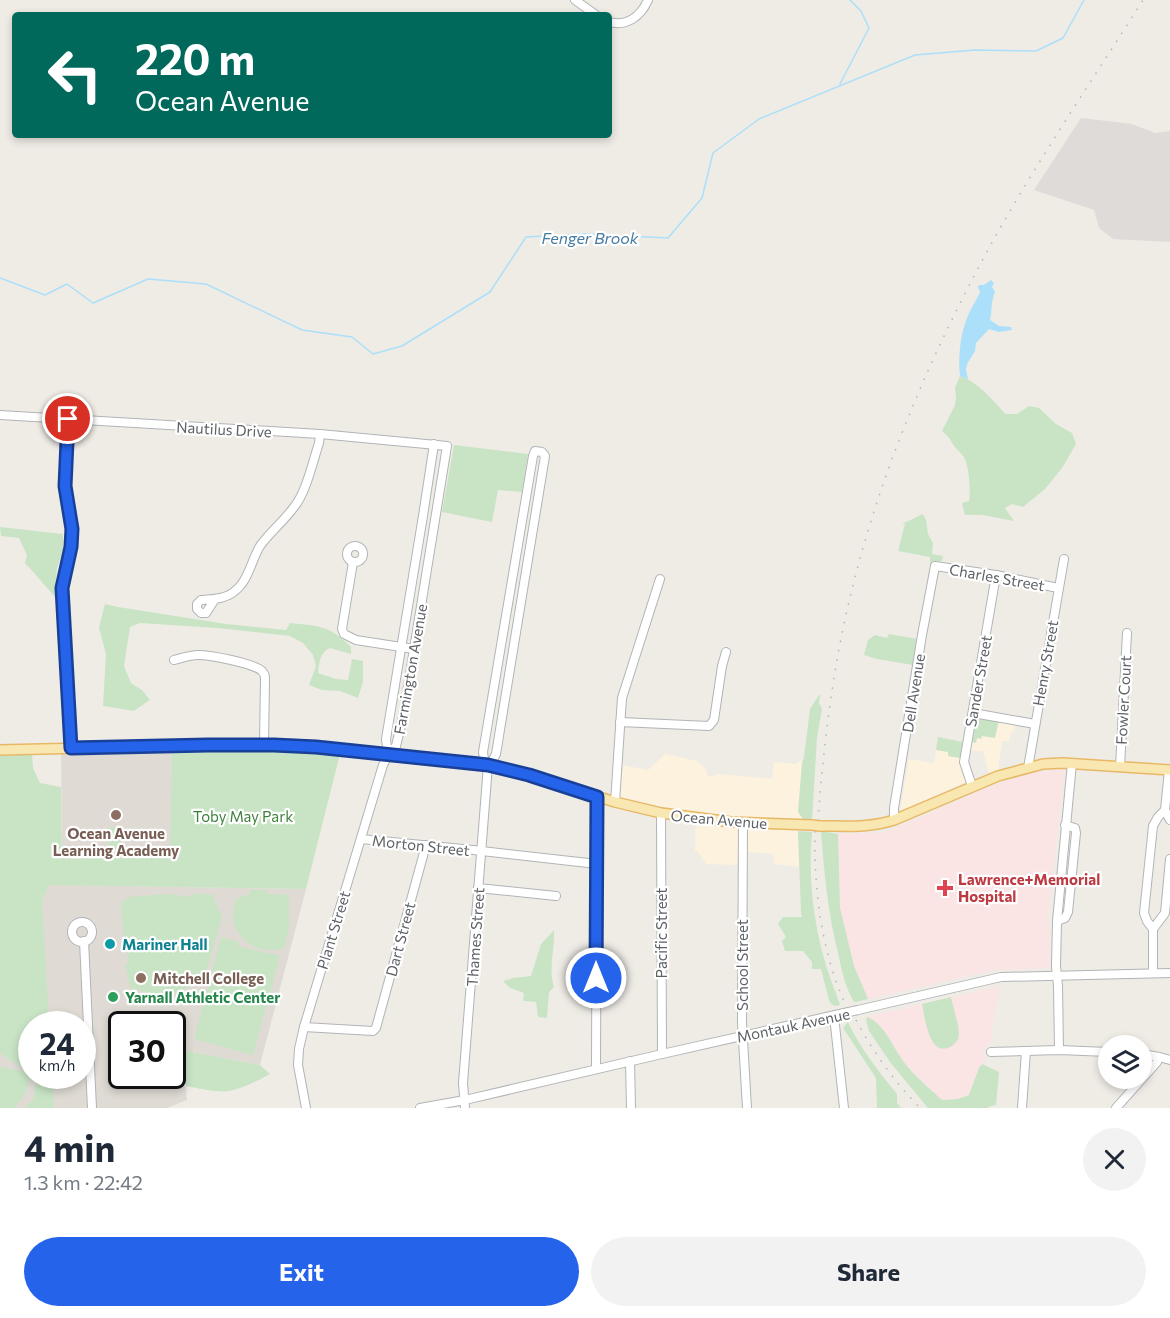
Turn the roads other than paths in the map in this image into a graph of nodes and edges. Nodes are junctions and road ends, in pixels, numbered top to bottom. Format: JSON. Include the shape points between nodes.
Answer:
{"nodes":[{"id":1,"x":575,"y":0,"type":"edge"},
{"id":2,"x":648,"y":0,"type":"edge"},
{"id":3,"x":592,"y":12,"type":"edge"},
{"id":4,"x":612,"y":22,"type":"edge"},
{"id":5,"x":0,"y":415,"type":"edge"},
{"id":6,"x":68,"y":419,"type":"junction"},
{"id":7,"x":320,"y":434,"type":"junction"},
{"id":8,"x":434,"y":444,"type":"junction"},
{"id":9,"x":447,"y":446,"type":"joint"},
{"id":10,"x":515,"y":558,"type":"junction"},
{"id":11,"x":1064,"y":559,"type":"dead end"},
{"id":12,"x":527,"y":560,"type":"junction"},
{"id":13,"x":353,"y":562,"type":"dead end"},
{"id":14,"x":935,"y":566,"type":"joint"},
{"id":15,"x":996,"y":575,"type":"junction"},
{"id":16,"x":660,"y":579,"type":"dead end"},
{"id":17,"x":1058,"y":588,"type":"junction"},
{"id":18,"x":215,"y":599,"type":"dead end"},
{"id":19,"x":1127,"y":633,"type":"dead end"},
{"id":20,"x":400,"y":647,"type":"junction"},
{"id":21,"x":414,"y":649,"type":"junction"},
{"id":22,"x":726,"y":652,"type":"dead end"},
{"id":23,"x":174,"y":660,"type":"dead end"},
{"id":24,"x":495,"y":678,"type":"junction"},
{"id":25,"x":508,"y":680,"type":"junction"},
{"id":26,"x":973,"y":713,"type":"junction"},
{"id":27,"x":620,"y":722,"type":"junction"},
{"id":28,"x":1035,"y":724,"type":"junction"},
{"id":29,"x":264,"y":745,"type":"junction"},
{"id":30,"x":71,"y":748,"type":"junction"},
{"id":31,"x":0,"y":750,"type":"edge"},
{"id":32,"x":388,"y":755,"type":"junction"},
{"id":33,"x":1072,"y":763,"type":"junction"},
{"id":34,"x":488,"y":765,"type":"junction"},
{"id":35,"x":1120,"y":767,"type":"junction"},
{"id":36,"x":1028,"y":768,"type":"junction"},
{"id":37,"x":1169,"y":770,"type":"edge"},
{"id":38,"x":972,"y":786,"type":"junction"},
{"id":39,"x":597,"y":797,"type":"junction"},
{"id":40,"x":615,"y":802,"type":"junction"},
{"id":41,"x":1165,"y":810,"type":"junction"},
{"id":42,"x":661,"y":813,"type":"junction"},
{"id":43,"x":894,"y":820,"type":"junction"},
{"id":44,"x":1170,"y":820,"type":"edge"},
{"id":45,"x":743,"y":822,"type":"junction"},
{"id":46,"x":361,"y":839,"type":"junction"},
{"id":47,"x":426,"y":845,"type":"junction"},
{"id":48,"x":481,"y":851,"type":"junction"},
{"id":49,"x":1170,"y":859,"type":"edge"},
{"id":50,"x":597,"y":864,"type":"junction"},
{"id":51,"x":478,"y":888,"type":"junction"},
{"id":52,"x":556,"y":896,"type":"dead end"},
{"id":53,"x":1153,"y":929,"type":"junction"},
{"id":54,"x":84,"y":941,"type":"dead end"},
{"id":55,"x":1153,"y":973,"type":"junction"},
{"id":56,"x":1170,"y":973,"type":"edge"},
{"id":57,"x":1057,"y":976,"type":"junction"},
{"id":58,"x":834,"y":1016,"type":"junction"},
{"id":59,"x":304,"y":1027,"type":"junction"},
{"id":60,"x":743,"y":1036,"type":"junction"},
{"id":61,"x":1059,"y":1050,"type":"junction"},
{"id":62,"x":1026,"y":1051,"type":"junction"},
{"id":63,"x":991,"y":1052,"type":"dead end"},
{"id":64,"x":1098,"y":1052,"type":"edge"},
{"id":65,"x":662,"y":1054,"type":"junction"},
{"id":66,"x":1152,"y":1056,"type":"edge"},
{"id":67,"x":1159,"y":1057,"type":"junction"},
{"id":68,"x":1170,"y":1060,"type":"edge"},
{"id":69,"x":630,"y":1061,"type":"junction"},
{"id":70,"x":596,"y":1069,"type":"junction"},
{"id":71,"x":465,"y":1104,"type":"edge"},
{"id":72,"x":92,"y":1108,"type":"edge"},
{"id":73,"x":306,"y":1108,"type":"edge"},
{"id":74,"x":420,"y":1108,"type":"edge"},
{"id":75,"x":631,"y":1108,"type":"edge"},
{"id":76,"x":747,"y":1108,"type":"edge"},
{"id":77,"x":844,"y":1108,"type":"edge"},
{"id":78,"x":1022,"y":1108,"type":"edge"},
{"id":79,"x":1116,"y":1108,"type":"edge"}],
"edges":[{"from":1,"to":3,"type":"street"},
{"from":2,"to":4,"type":"street","via":[[631,20]]},
{"from":5,"to":6,"type":"street","name":"Nautilus Drive"},
{"from":6,"to":7,"type":"street","name":"Nautilus Drive"},
{"from":6,"to":30,"type":"street","via":[[65,486],[72,529],[62,588]]},
{"from":7,"to":8,"type":"street","name":"Nautilus Drive"},
{"from":7,"to":18,"type":"street","via":[[296,506],[262,543],[238,590]]},
{"from":8,"to":9,"type":"street","name":"Nautilus Drive"},
{"from":8,"to":20,"type":"street","name":"Farmington Avenue"},
{"from":9,"to":21,"type":"street","name":"Farmington Avenue"},
{"from":10,"to":12,"type":"street"},
{"from":10,"to":12,"type":"street","name":"Thames Street","via":[[532,456],[538,451],[545,456]]},
{"from":10,"to":24,"type":"street","name":"Thames Street"},
{"from":11,"to":17,"type":"street","name":"Henry Street"},
{"from":12,"to":25,"type":"street","name":"Thames Street"},
{"from":13,"to":20,"type":"street","via":[[344,634],[356,640]]},
{"from":14,"to":15,"type":"street","name":"Charles Street"},
{"from":14,"to":43,"type":"street","name":"Dell Avenue"},
{"from":15,"to":17,"type":"street","name":"Charles Street"},
{"from":15,"to":26,"type":"street","name":"Sander Street"},
{"from":16,"to":27,"type":"street","via":[[622,698]]},
{"from":17,"to":28,"type":"street","name":"Henry Street"},
{"from":19,"to":35,"type":"street","name":"Fowler Court"},
{"from":20,"to":21,"type":"street"},
{"from":20,"to":32,"type":"street","name":"Farmington Avenue","via":[[386,739]]},
{"from":21,"to":32,"type":"street","name":"Farmington Avenue","via":[[400,732]]},
{"from":22,"to":27,"type":"street","via":[[711,724]]},
{"from":23,"to":29,"type":"street","via":[[198,655],[215,657],[262,672],[266,680]]},
{"from":24,"to":25,"type":"street"},
{"from":24,"to":34,"type":"street","name":"Thames Street","via":[[483,752]]},
{"from":25,"to":34,"type":"street","name":"Thames Street","via":[[496,754]]},
{"from":26,"to":28,"type":"street"},
{"from":26,"to":38,"type":"street","name":"Sander Street","via":[[964,762]]},
{"from":27,"to":40,"type":"street"},
{"from":28,"to":36,"type":"street","name":"Henry Street"},
{"from":29,"to":30,"type":"main road","name":"Ocean Avenue"},
{"from":29,"to":32,"type":"main road","name":"Ocean Avenue"},
{"from":30,"to":31,"type":"main road","name":"Ocean Avenue"},
{"from":32,"to":34,"type":"main road","name":"Ocean Avenue"},
{"from":32,"to":46,"type":"street","name":"Plant Street"},
{"from":33,"to":35,"type":"main road","name":"Ocean Avenue"},
{"from":33,"to":36,"type":"main road","name":"Ocean Avenue"},
{"from":33,"to":57,"type":"street","via":[[1057,921]]},
{"from":34,"to":39,"type":"main road","name":"Ocean Avenue"},
{"from":34,"to":48,"type":"street","name":"Thames Street"},
{"from":35,"to":37,"type":"main road","name":"Ocean Avenue"},
{"from":36,"to":38,"type":"main road","name":"Ocean Avenue"},
{"from":37,"to":41,"type":"street"},
{"from":38,"to":43,"type":"main road","name":"Ocean Avenue"},
{"from":39,"to":40,"type":"main road","name":"Ocean Avenue"},
{"from":39,"to":50,"type":"street"},
{"from":40,"to":42,"type":"main road","name":"Ocean Avenue"},
{"from":41,"to":44,"type":"street"},
{"from":41,"to":53,"type":"street","via":[[1153,826],[1145,902],[1144,913]]},
{"from":42,"to":45,"type":"main road","name":"Ocean Avenue"},
{"from":42,"to":65,"type":"street","name":"Pacific Street"},
{"from":43,"to":45,"type":"main road","name":"Ocean Avenue","via":[[867,826]]},
{"from":45,"to":60,"type":"street","name":"School Street"},
{"from":46,"to":47,"type":"street","name":"Morton Street"},
{"from":46,"to":59,"type":"street","name":"Plant Street"},
{"from":47,"to":48,"type":"street","name":"Morton Street"},
{"from":47,"to":59,"type":"street","name":"Dart Street","via":[[376,1028],[373,1031]]},
{"from":48,"to":50,"type":"street","name":"Morton Street"},
{"from":48,"to":51,"type":"street","name":"Thames Street"},
{"from":49,"to":53,"type":"street","via":[[1165,913]]},
{"from":50,"to":70,"type":"street"},
{"from":51,"to":52,"type":"street"},
{"from":51,"to":71,"type":"street","name":"Thames Street"},
{"from":53,"to":55,"type":"street"},
{"from":54,"to":72,"type":"street"},
{"from":55,"to":56,"type":"street","name":"Montauk Avenue"},
{"from":55,"to":57,"type":"street","name":"Montauk Avenue"},
{"from":57,"to":58,"type":"street","name":"Montauk Avenue","bridge":true,"via":[[1001,977]]},
{"from":57,"to":61,"type":"street"},
{"from":58,"to":60,"type":"street","name":"Montauk Avenue"},
{"from":58,"to":77,"type":"street"},
{"from":59,"to":73,"type":"street","name":"Plant Street","via":[[298,1065]]},
{"from":60,"to":65,"type":"street","name":"Montauk Avenue"},
{"from":60,"to":76,"type":"street","name":"School Street"},
{"from":61,"to":62,"type":"street"},
{"from":61,"to":64,"type":"street"},
{"from":62,"to":63,"type":"street"},
{"from":62,"to":78,"type":"street"},
{"from":65,"to":69,"type":"street","name":"Montauk Avenue"},
{"from":66,"to":67,"type":"street"},
{"from":67,"to":68,"type":"street"},
{"from":67,"to":79,"type":"street"},
{"from":69,"to":70,"type":"street","name":"Montauk Avenue"},
{"from":69,"to":75,"type":"street"},
{"from":70,"to":71,"type":"street","name":"Montauk Avenue"},
{"from":71,"to":74,"type":"street","name":"Montauk Avenue"}]}
